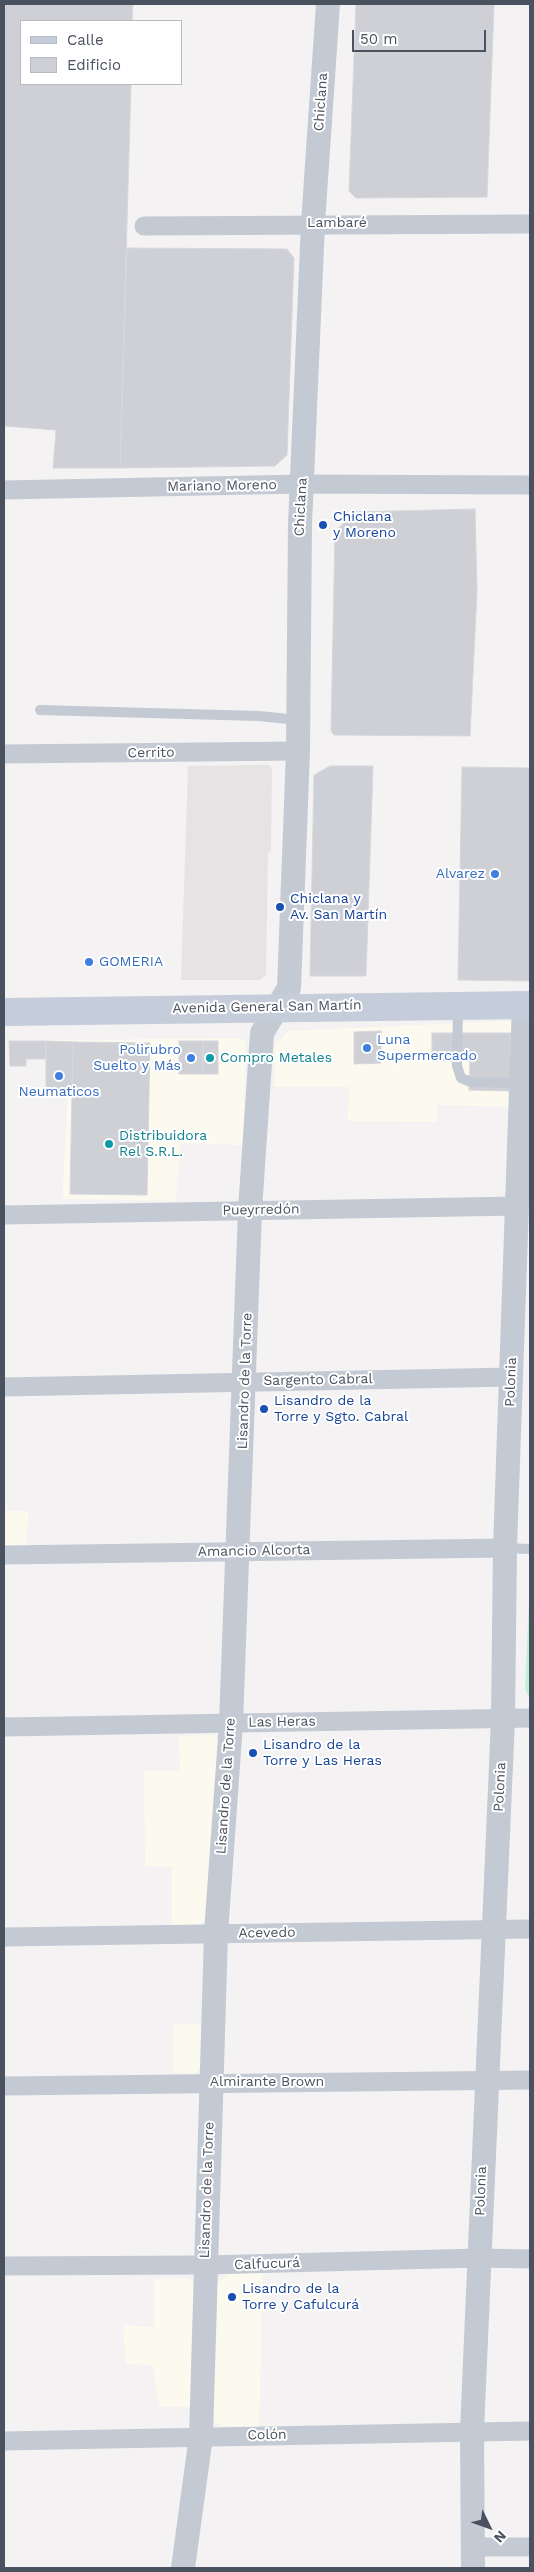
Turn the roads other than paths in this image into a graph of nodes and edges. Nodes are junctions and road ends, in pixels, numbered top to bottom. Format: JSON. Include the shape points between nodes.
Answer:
{"nodes":[{"id":1,"x":328,"y":4,"type":"edge"},
{"id":2,"x":313,"y":223,"type":"junction"},
{"id":3,"x":530,"y":224,"type":"edge"},
{"id":4,"x":144,"y":226,"type":"dead end"},
{"id":5,"x":302,"y":484,"type":"junction"},
{"id":6,"x":530,"y":485,"type":"edge"},
{"id":7,"x":4,"y":490,"type":"edge"},
{"id":8,"x":40,"y":710,"type":"dead end"},
{"id":9,"x":299,"y":720,"type":"junction"},
{"id":10,"x":298,"y":751,"type":"junction"},
{"id":11,"x":4,"y":754,"type":"edge"},
{"id":12,"x":458,"y":1005,"type":"junction"},
{"id":13,"x":527,"y":1005,"type":"edge"},
{"id":14,"x":277,"y":1007,"type":"junction"},
{"id":15,"x":4,"y":1012,"type":"edge"},
{"id":16,"x":523,"y":1083,"type":"junction"},
{"id":17,"x":518,"y":1206,"type":"junction"},
{"id":18,"x":250,"y":1210,"type":"junction"},
{"id":19,"x":4,"y":1215,"type":"edge"},
{"id":20,"x":512,"y":1377,"type":"junction"},
{"id":21,"x":246,"y":1381,"type":"junction"},
{"id":22,"x":4,"y":1386,"type":"edge"},
{"id":23,"x":505,"y":1548,"type":"junction"},
{"id":24,"x":530,"y":1549,"type":"edge"},
{"id":25,"x":239,"y":1551,"type":"junction"},
{"id":26,"x":4,"y":1555,"type":"edge"},
{"id":27,"x":530,"y":1718,"type":"edge"},
{"id":28,"x":503,"y":1719,"type":"junction"},
{"id":29,"x":231,"y":1723,"type":"junction"},
{"id":30,"x":4,"y":1727,"type":"edge"},
{"id":31,"x":530,"y":1929,"type":"edge"},
{"id":32,"x":493,"y":1930,"type":"junction"},
{"id":33,"x":216,"y":1933,"type":"junction"},
{"id":34,"x":4,"y":1937,"type":"edge"},
{"id":35,"x":530,"y":2080,"type":"edge"},
{"id":36,"x":486,"y":2081,"type":"junction"},
{"id":37,"x":211,"y":2083,"type":"junction"},
{"id":38,"x":4,"y":2086,"type":"edge"},
{"id":39,"x":479,"y":2258,"type":"junction"},
{"id":40,"x":530,"y":2259,"type":"edge"},
{"id":41,"x":205,"y":2265,"type":"junction"},
{"id":42,"x":4,"y":2266,"type":"edge"},
{"id":43,"x":530,"y":2431,"type":"edge"},
{"id":44,"x":472,"y":2432,"type":"junction"},
{"id":45,"x":201,"y":2436,"type":"junction"},
{"id":46,"x":4,"y":2441,"type":"edge"},
{"id":47,"x":530,"y":2547,"type":"edge"},
{"id":48,"x":472,"y":2558,"type":"edge"},
{"id":49,"x":184,"y":2568,"type":"edge"}],
"edges":[{"from":1,"to":2,"type":"street","name":"Chiclana"},
{"from":2,"to":3,"type":"street","name":"Lambaré"},
{"from":2,"to":4,"type":"street","name":"Lambaré"},
{"from":2,"to":5,"type":"street","name":"Chiclana"},
{"from":5,"to":6,"type":"street","name":"Mariano Moreno"},
{"from":5,"to":7,"type":"street","name":"Mariano Moreno"},
{"from":5,"to":9,"type":"street","name":"Chiclana"},
{"from":8,"to":9,"type":"lane"},
{"from":9,"to":10,"type":"street","name":"Chiclana"},
{"from":10,"to":11,"type":"street","name":"Cerrito"},
{"from":10,"to":14,"type":"street","name":"Chiclana","via":[[289,988]]},
{"from":12,"to":13,"type":"main road","name":"Avenida General San Martín"},
{"from":12,"to":14,"type":"main road","name":"Avenida General San Martín"},
{"from":12,"to":16,"type":"lane","via":[[457,1066],[461,1078],[472,1082]]},
{"from":13,"to":16,"type":"street","name":"Polonia"},
{"from":14,"to":15,"type":"main road","name":"Avenida General San Martín"},
{"from":14,"to":18,"type":"street","name":"Lisandro de la Torre","via":[[262,1033]]},
{"from":16,"to":17,"type":"street","name":"Polonia"},
{"from":17,"to":18,"type":"street","name":"Pueyrredón"},
{"from":17,"to":20,"type":"street","name":"Polonia"},
{"from":18,"to":19,"type":"street","name":"Pueyrredón"},
{"from":18,"to":21,"type":"street","name":"Lisandro de la Torre"},
{"from":20,"to":21,"type":"street","name":"Sargento Cabral"},
{"from":20,"to":23,"type":"street","name":"Polonia"},
{"from":21,"to":22,"type":"street","name":"Sargento Cabral"},
{"from":21,"to":25,"type":"street","name":"Lisandro de la Torre"},
{"from":23,"to":24,"type":"lane"},
{"from":23,"to":25,"type":"street","name":"Amancio Alcorta"},
{"from":23,"to":28,"type":"street","name":"Polonia"},
{"from":25,"to":26,"type":"street","name":"Amancio Alcorta"},
{"from":25,"to":29,"type":"street","name":"Lisandro de la Torre"},
{"from":27,"to":28,"type":"street","name":"Las Heras"},
{"from":28,"to":29,"type":"street","name":"Las Heras"},
{"from":28,"to":32,"type":"street","name":"Polonia"},
{"from":29,"to":30,"type":"street","name":"Las Heras"},
{"from":29,"to":33,"type":"street","name":"Lisandro de la Torre"},
{"from":31,"to":32,"type":"street","name":"Acevedo"},
{"from":32,"to":33,"type":"street","name":"Acevedo"},
{"from":32,"to":36,"type":"street","name":"Polonia"},
{"from":33,"to":34,"type":"street","name":"Acevedo"},
{"from":33,"to":37,"type":"street","name":"Lisandro de la Torre"},
{"from":35,"to":36,"type":"street","name":"Almirante Brown"},
{"from":36,"to":37,"type":"street","name":"Almirante Brown"},
{"from":36,"to":39,"type":"street","name":"Polonia"},
{"from":37,"to":38,"type":"street","name":"Almirante Brown"},
{"from":37,"to":41,"type":"street","name":"Lisandro de la Torre"},
{"from":39,"to":40,"type":"street","name":"Calfucurá"},
{"from":39,"to":41,"type":"street","name":"Calfucurá"},
{"from":39,"to":44,"type":"street","name":"Polonia"},
{"from":41,"to":42,"type":"street","name":"Calfucurá"},
{"from":41,"to":45,"type":"street","name":"Lisandro de la Torre"},
{"from":43,"to":44,"type":"street","name":"Colón"},
{"from":44,"to":45,"type":"street","name":"Colón"},
{"from":44,"to":48,"type":"street","name":"Polonia"},
{"from":45,"to":46,"type":"street","name":"Colón"},
{"from":45,"to":49,"type":"street","name":"Lisandro de la Torre"},
{"from":47,"to":48,"type":"street"}]}
